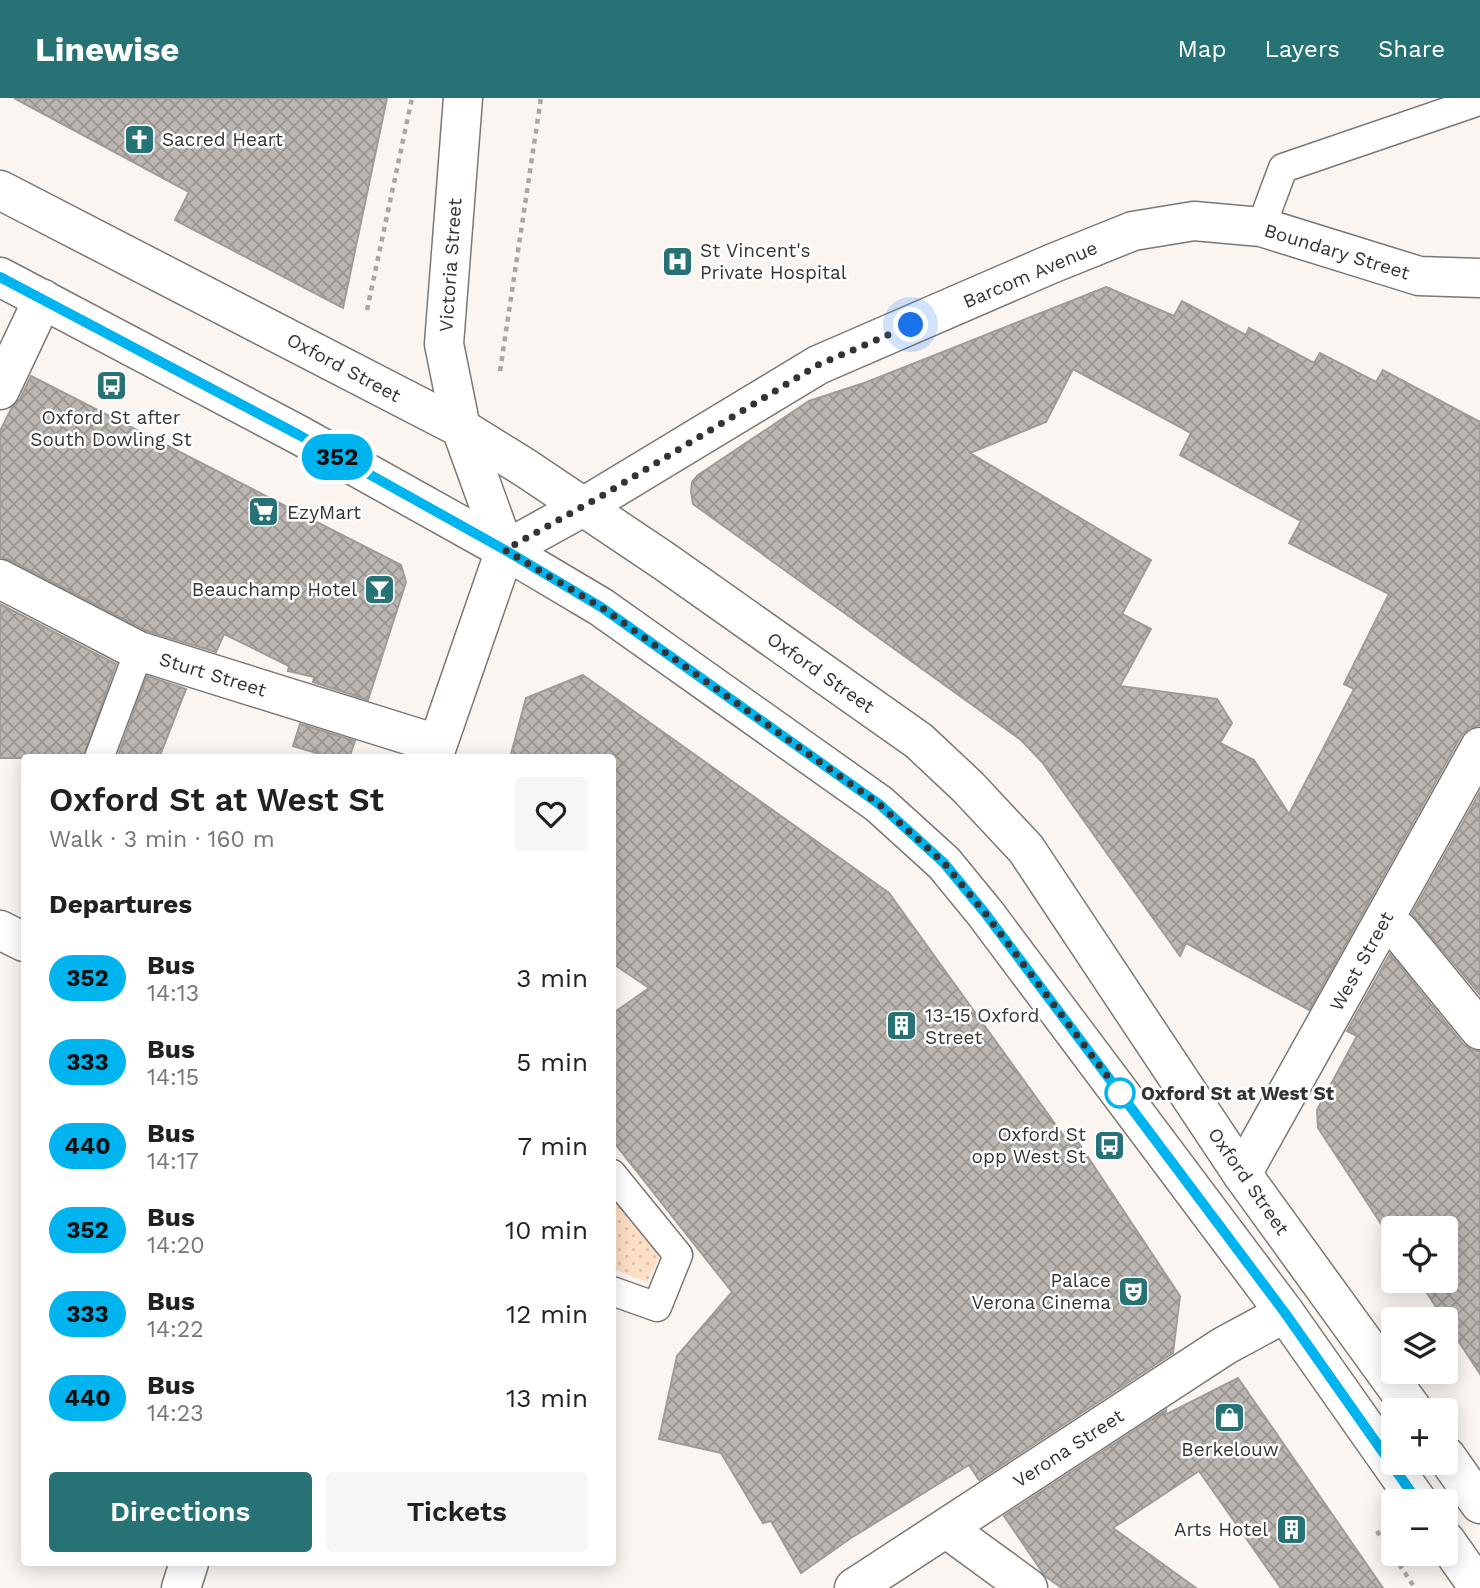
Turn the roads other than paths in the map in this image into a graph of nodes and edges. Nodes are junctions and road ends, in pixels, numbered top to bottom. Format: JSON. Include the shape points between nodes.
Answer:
{"nodes":[{"id":1,"x":463,"y":98,"type":"edge"},
{"id":2,"x":1480,"y":98,"type":"edge"},
{"id":3,"x":0,"y":190,"type":"edge"},
{"id":4,"x":1194,"y":221,"type":"joint"},
{"id":5,"x":1261,"y":227,"type":"junction"},
{"id":6,"x":0,"y":277,"type":"edge"},
{"id":7,"x":1480,"y":278,"type":"edge"},
{"id":8,"x":43,"y":299,"type":"junction"},
{"id":9,"x":0,"y":390,"type":"edge"},
{"id":10,"x":461,"y":428,"type":"junction"},
{"id":11,"x":583,"y":506,"type":"junction"},
{"id":12,"x":505,"y":550,"type":"junction"},
{"id":13,"x":0,"y":579,"type":"edge"},
{"id":14,"x":139,"y":651,"type":"junction"},
{"id":15,"x":1480,"y":747,"type":"edge"},
{"id":16,"x":435,"y":751,"type":"edge"},
{"id":17,"x":100,"y":754,"type":"edge"},
{"id":18,"x":1382,"y":925,"type":"junction"},
{"id":19,"x":0,"y":930,"type":"edge"},
{"id":20,"x":21,"y":940,"type":"edge"},
{"id":21,"x":1480,"y":1030,"type":"edge"},
{"id":22,"x":1242,"y":1174,"type":"junction"},
{"id":23,"x":616,"y":1179,"type":"edge"},
{"id":24,"x":616,"y":1292,"type":"edge"},
{"id":25,"x":1285,"y":1313,"type":"junction"},
{"id":26,"x":1404,"y":1398,"type":"edge"},
{"id":27,"x":1458,"y":1473,"type":"edge"},
{"id":28,"x":1409,"y":1489,"type":"edge"},
{"id":29,"x":1480,"y":1504,"type":"edge"},
{"id":30,"x":947,"y":1528,"type":"junction"},
{"id":31,"x":1458,"y":1558,"type":"edge"},
{"id":32,"x":187,"y":1566,"type":"edge"},
{"id":33,"x":181,"y":1588,"type":"edge"},
{"id":34,"x":854,"y":1588,"type":"edge"},
{"id":35,"x":1028,"y":1588,"type":"edge"},
{"id":36,"x":1479,"y":1588,"type":"edge"}],
"edges":[{"from":1,"to":10,"type":"main road","name":"Victoria Street","via":[[444,334]]},
{"from":2,"to":5,"type":"lane","via":[[1283,168]]},
{"from":3,"to":10,"type":"main road","name":"Oxford Street"},
{"from":4,"to":5,"type":"main road","name":"Boundary Street"},
{"from":4,"to":11,"type":"main road","name":"Barcom Avenue","via":[[1133,232],[818,365]]},
{"from":5,"to":7,"type":"main road","name":"Boundary Street","via":[[1419,276]]},
{"from":6,"to":8,"type":"main road"},
{"from":8,"to":9,"type":"main road"},
{"from":8,"to":12,"type":"main road"},
{"from":10,"to":11,"type":"main road","name":"Oxford Street"},
{"from":10,"to":12,"type":"main road","name":"Victoria Street"},
{"from":11,"to":12,"type":"main road","name":"Barcom Avenue"},
{"from":11,"to":22,"type":"main road","name":"Oxford Street","via":[[919,741],[968,787],[1026,849]]},
{"from":12,"to":16,"type":"main road"},
{"from":12,"to":25,"type":"main road","via":[[601,607],[879,804],[944,863]]},
{"from":13,"to":14,"type":"main road","name":"Sturt Street"},
{"from":14,"to":16,"type":"main road","name":"Sturt Street"},
{"from":14,"to":17,"type":"lane"},
{"from":15,"to":18,"type":"main road","name":"West Street"},
{"from":18,"to":21,"type":"main road","via":[[1399,931]]},
{"from":18,"to":22,"type":"main road","name":"West Street"},
{"from":19,"to":20,"type":"main road"},
{"from":22,"to":26,"type":"main road","name":"Oxford Street"},
{"from":23,"to":24,"type":"lane","via":[[678,1255],[657,1307]]},
{"from":25,"to":28,"type":"main road"},
{"from":25,"to":30,"type":"main road","name":"Verona Street","via":[[1224,1346]]},
{"from":27,"to":29,"type":"main road"},
{"from":30,"to":34,"type":"main road","name":"Verona Street"},
{"from":30,"to":35,"type":"main road"},
{"from":31,"to":36,"type":"main road"},
{"from":32,"to":33,"type":"main road"}]}
